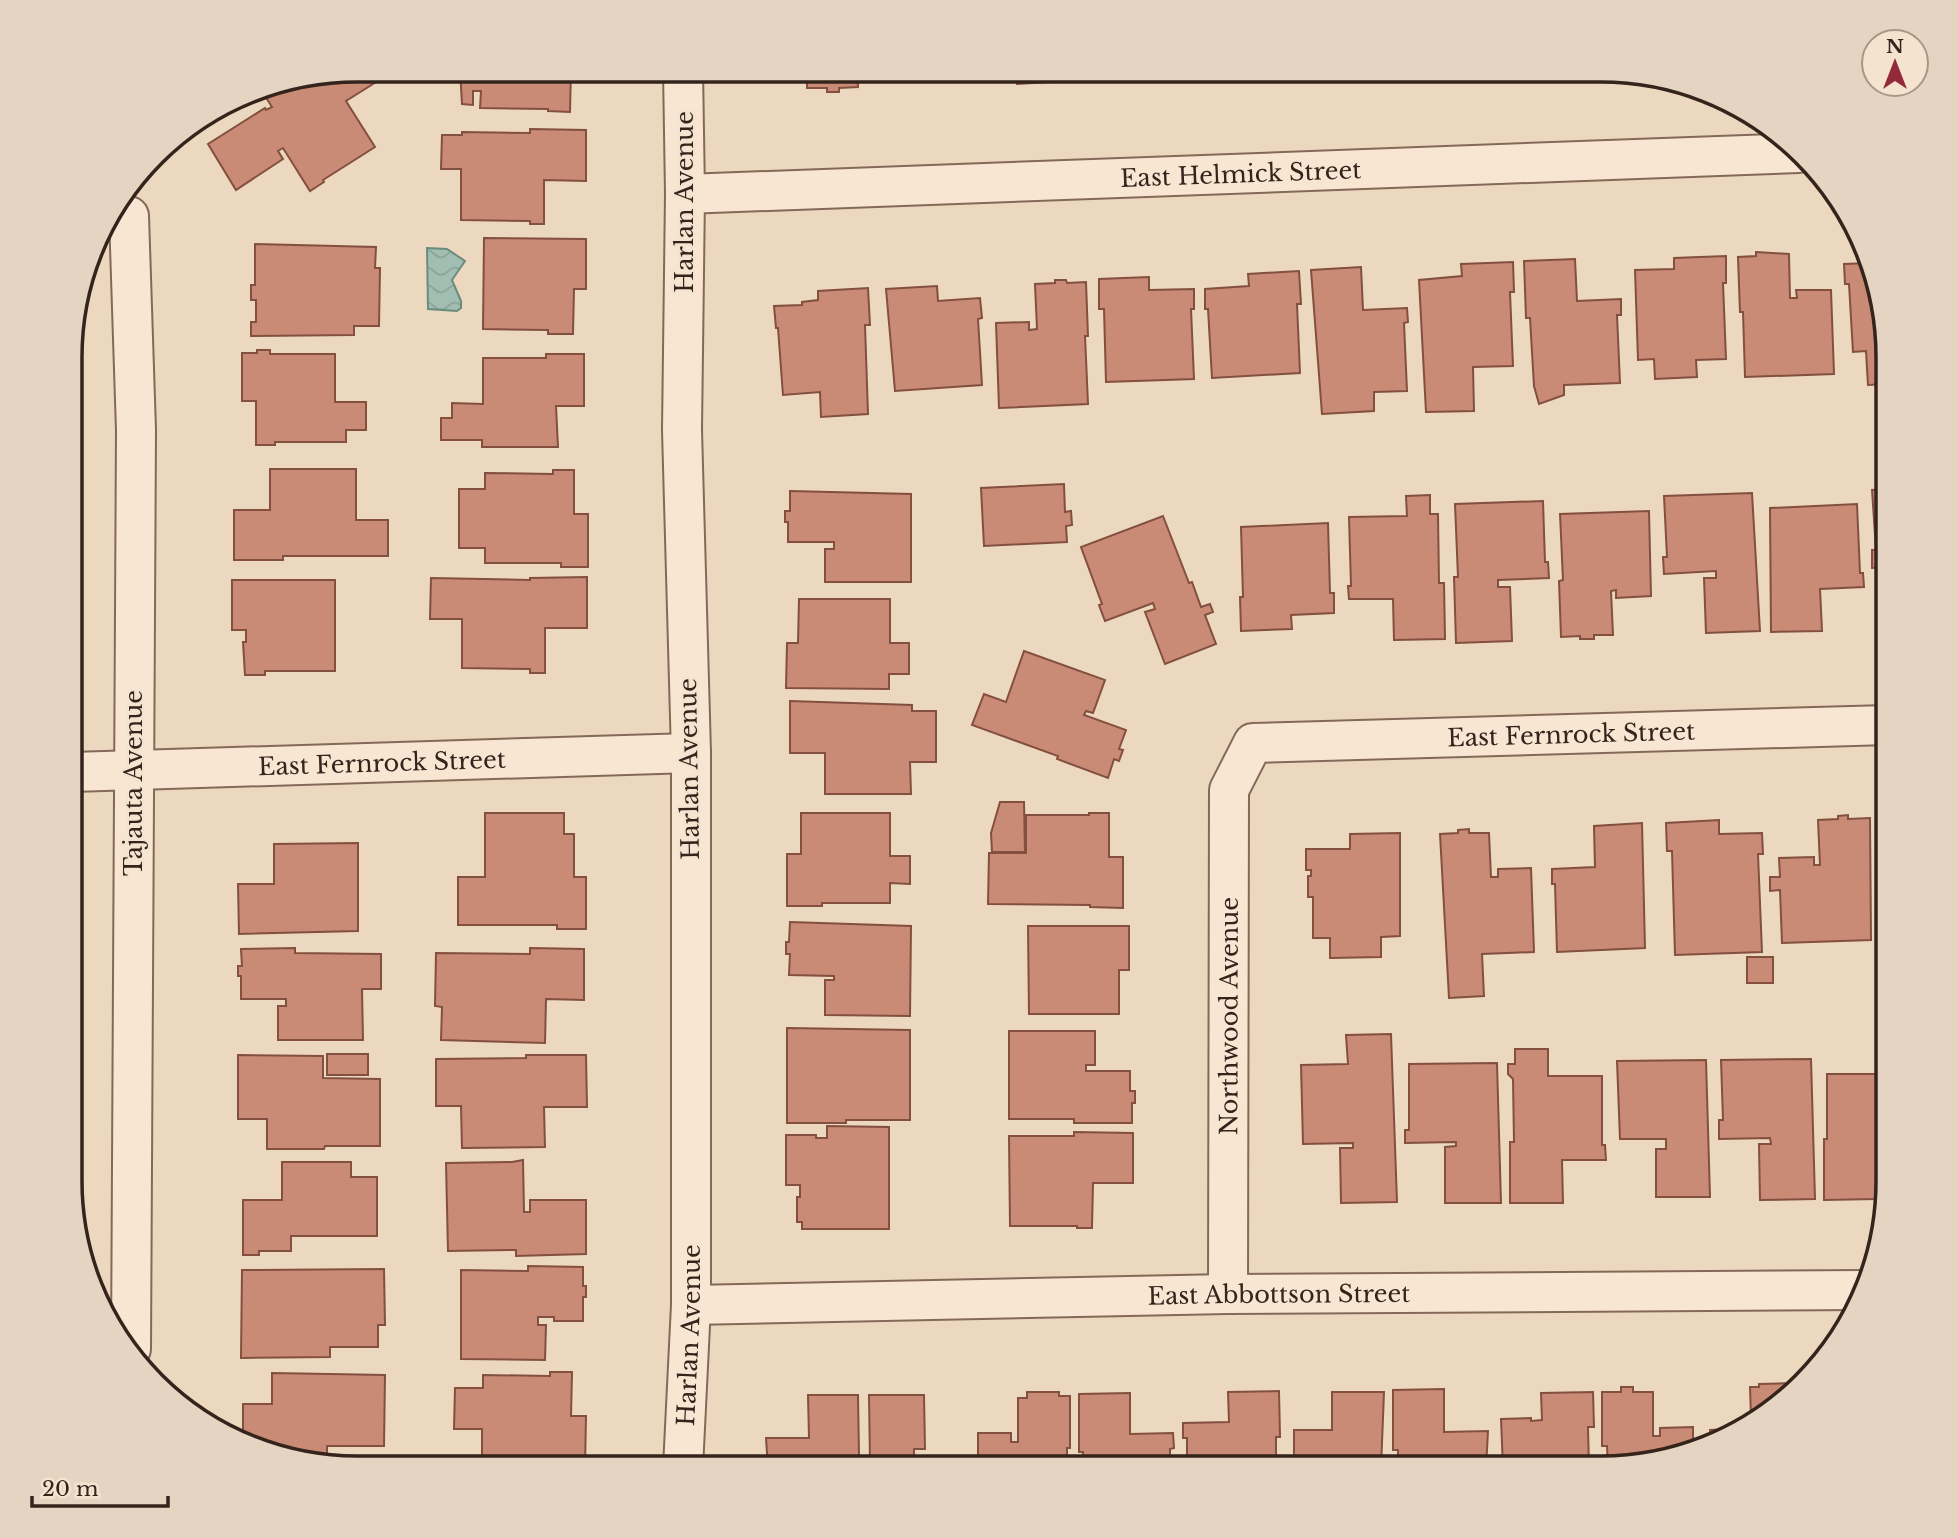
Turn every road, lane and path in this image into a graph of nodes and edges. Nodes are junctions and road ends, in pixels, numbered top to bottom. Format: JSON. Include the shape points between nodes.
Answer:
{"nodes":[{"id":1,"x":684,"y":82,"type":"edge"},
{"id":2,"x":1785,"y":153,"type":"edge"},
{"id":3,"x":685,"y":194,"type":"junction"},
{"id":4,"x":118,"y":221,"type":"edge"},
{"id":5,"x":1876,"y":725,"type":"edge"},
{"id":6,"x":1253,"y":743,"type":"joint"},
{"id":7,"x":691,"y":753,"type":"junction"},
{"id":8,"x":133,"y":770,"type":"junction"},
{"id":9,"x":82,"y":772,"type":"edge"},
{"id":10,"x":1853,"y":1290,"type":"edge"},
{"id":11,"x":1227,"y":1294,"type":"junction"},
{"id":12,"x":691,"y":1305,"type":"junction"},
{"id":13,"x":117,"y":1312,"type":"edge"},
{"id":14,"x":684,"y":1456,"type":"edge"}],
"edges":[{"from":1,"to":3,"type":"street","name":"Harlan Avenue"},
{"from":2,"to":3,"type":"street","name":"East Helmick Street"},
{"from":3,"to":7,"type":"street","name":"Harlan Avenue","via":[[682,430]]},
{"from":4,"to":8,"type":"street","name":"Tajauta Avenue","via":[[136,430]]},
{"from":5,"to":6,"type":"street","name":"East Fernrock Street"},
{"from":6,"to":11,"type":"street","name":"Northwood Avenue","via":[[1229,790]]},
{"from":7,"to":8,"type":"street","name":"East Fernrock Street"},
{"from":7,"to":12,"type":"street","name":"Harlan Avenue"},
{"from":8,"to":9,"type":"street","name":"East Fernrock Street"},
{"from":8,"to":13,"type":"street","name":"Tajauta Avenue"},
{"from":10,"to":11,"type":"street","name":"East Abbottson Street"},
{"from":11,"to":12,"type":"street","name":"East Abbottson Street"},
{"from":12,"to":14,"type":"street","name":"Harlan Avenue"}]}
